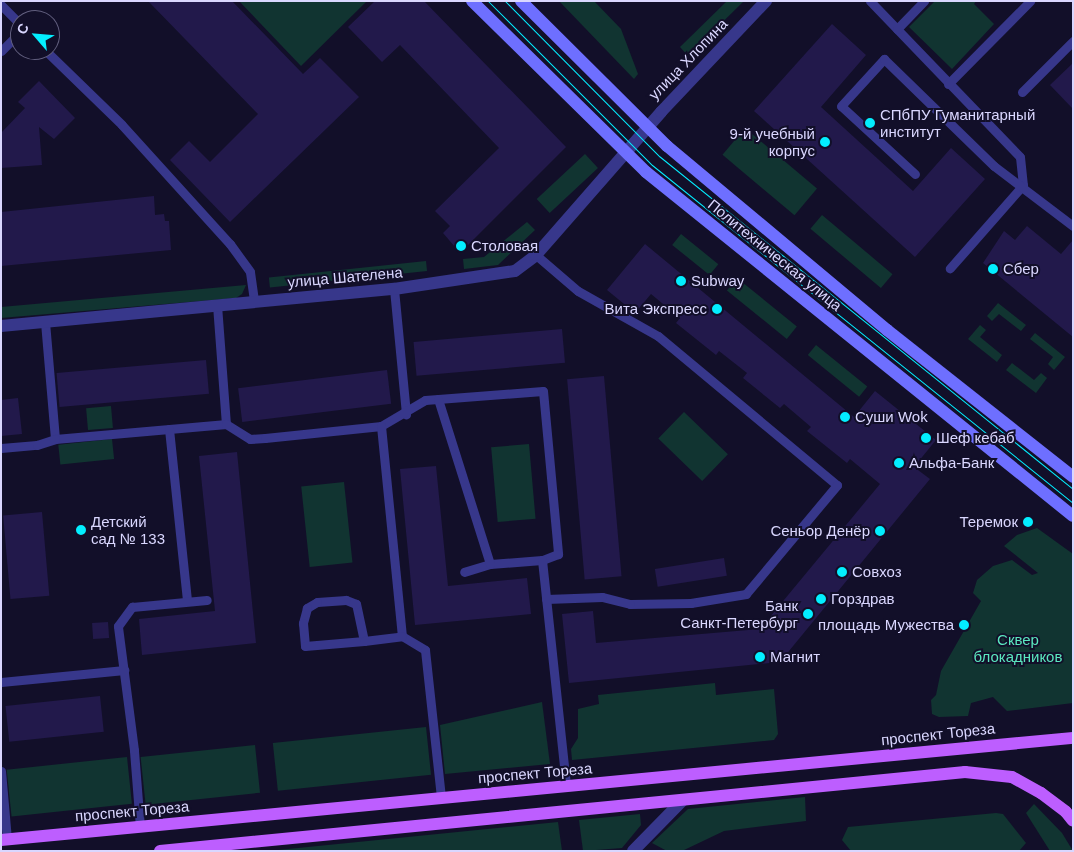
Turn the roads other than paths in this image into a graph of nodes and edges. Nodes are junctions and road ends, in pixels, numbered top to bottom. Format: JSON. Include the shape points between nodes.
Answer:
{"nodes":[{"id":1,"x":472,"y":1,"type":"edge"},
{"id":2,"x":522,"y":1,"type":"edge"},
{"id":3,"x":766,"y":1,"type":"edge"},
{"id":4,"x":870,"y":1,"type":"edge"},
{"id":5,"x":924,"y":1,"type":"edge"},
{"id":6,"x":1030,"y":1,"type":"edge"},
{"id":7,"x":1,"y":5,"type":"edge"},
{"id":8,"x":10,"y":14,"type":"edge"},
{"id":9,"x":897,"y":29,"type":"junction"},
{"id":10,"x":1073,"y":41,"type":"edge"},
{"id":11,"x":10,"y":42,"type":"edge"},
{"id":12,"x":1,"y":51,"type":"edge"},
{"id":13,"x":55,"y":60,"type":"edge"},
{"id":14,"x":948,"y":84,"type":"junction"},
{"id":15,"x":1022,"y":92,"type":"dead end"},
{"id":16,"x":648,"y":126,"type":"junction"},
{"id":17,"x":635,"y":141,"type":"joint"},
{"id":18,"x":624,"y":153,"type":"junction"},
{"id":19,"x":915,"y":174,"type":"dead end"},
{"id":20,"x":1023,"y":185,"type":"junction"},
{"id":21,"x":1073,"y":226,"type":"edge"},
{"id":22,"x":536,"y":255,"type":"junction"},
{"id":23,"x":950,"y":268,"type":"dead end"},
{"id":24,"x":394,"y":289,"type":"junction"},
{"id":25,"x":254,"y":302,"type":"junction"},
{"id":26,"x":217,"y":305,"type":"junction"},
{"id":27,"x":45,"y":322,"type":"junction"},
{"id":28,"x":1,"y":326,"type":"edge"},
{"id":29,"x":438,"y":399,"type":"junction"},
{"id":30,"x":406,"y":414,"type":"junction"},
{"id":31,"x":226,"y":424,"type":"junction"},
{"id":32,"x":381,"y":426,"type":"junction"},
{"id":33,"x":168,"y":429,"type":"junction"},
{"id":34,"x":55,"y":438,"type":"junction"},
{"id":35,"x":1,"y":448,"type":"edge"},
{"id":36,"x":1073,"y":478,"type":"edge"},
{"id":37,"x":1073,"y":516,"type":"edge"},
{"id":38,"x":542,"y":560,"type":"junction"},
{"id":39,"x":490,"y":564,"type":"junction"},
{"id":40,"x":464,"y":572,"type":"dead end"},
{"id":41,"x":546,"y":599,"type":"junction"},
{"id":42,"x":207,"y":600,"type":"dead end"},
{"id":43,"x":187,"y":601,"type":"junction"},
{"id":44,"x":402,"y":636,"type":"junction"},
{"id":45,"x":364,"y":640,"type":"junction"},
{"id":46,"x":124,"y":670,"type":"junction"},
{"id":47,"x":1,"y":682,"type":"edge"},
{"id":48,"x":1073,"y":738,"type":"edge"},
{"id":49,"x":1,"y":771,"type":"edge"},
{"id":50,"x":566,"y":786,"type":"junction"},
{"id":51,"x":442,"y":798,"type":"junction"},
{"id":52,"x":683,"y":800,"type":"junction"},
{"id":53,"x":1073,"y":822,"type":"edge"},
{"id":54,"x":140,"y":827,"type":"junction"},
{"id":55,"x":4,"y":840,"type":"edge"},
{"id":56,"x":160,"y":851,"type":"edge"},
{"id":57,"x":633,"y":851,"type":"edge"}],
"edges":[{"from":1,"to":18,"type":"main road","name":"Политехническая улица"},
{"from":2,"to":16,"type":"main road","name":"Политехническая улица"},
{"from":3,"to":16,"type":"street","name":"улица Хлопина"},
{"from":4,"to":9,"type":"lane"},
{"from":5,"to":9,"type":"lane"},
{"from":6,"to":14,"type":"lane"},
{"from":7,"to":8,"type":"lane"},
{"from":9,"to":14,"type":"lane"},
{"from":10,"to":15,"type":"lane"},
{"from":11,"to":12,"type":"lane"},
{"from":13,"to":25,"type":"lane","via":[[122,126],[230,244],[250,272]]},
{"from":14,"to":20,"type":"lane","via":[[1020,157]]},
{"from":16,"to":17,"type":"street","name":"улица Хлопина"},
{"from":16,"to":36,"type":"main road","name":"Политехническая улица","via":[[887,330]]},
{"from":17,"to":18,"type":"street","name":"улица Шателена"},
{"from":18,"to":22,"type":"street","name":"улица Шателена"},
{"from":18,"to":37,"type":"main road","name":"Политехническая улица"},
{"from":19,"to":20,"type":"lane","via":[[841,106],[884,59],[994,166]]},
{"from":20,"to":21,"type":"lane"},
{"from":20,"to":23,"type":"lane"},
{"from":22,"to":24,"type":"street","name":"улица Шателена","via":[[515,271],[500,275]]},
{"from":22,"to":41,"type":"lane","via":[[578,291],[658,336],[837,485],[746,594],[691,603],[630,604],[602,597]]},
{"from":24,"to":25,"type":"street","name":"улица Шателена"},
{"from":24,"to":30,"type":"lane"},
{"from":25,"to":26,"type":"street","name":"улица Шателена"},
{"from":26,"to":27,"type":"street","name":"улица Шателена"},
{"from":26,"to":31,"type":"lane"},
{"from":27,"to":28,"type":"street","name":"улица Шателена"},
{"from":27,"to":34,"type":"lane"},
{"from":29,"to":30,"type":"lane","via":[[425,400]]},
{"from":29,"to":38,"type":"lane","via":[[543,391],[558,554]]},
{"from":29,"to":39,"type":"lane"},
{"from":30,"to":32,"type":"lane"},
{"from":31,"to":32,"type":"lane","via":[[250,440]]},
{"from":31,"to":33,"type":"lane"},
{"from":32,"to":44,"type":"lane"},
{"from":33,"to":34,"type":"lane"},
{"from":33,"to":43,"type":"lane"},
{"from":34,"to":35,"type":"lane","via":[[37,445]]},
{"from":38,"to":39,"type":"lane"},
{"from":38,"to":41,"type":"lane"},
{"from":39,"to":40,"type":"lane"},
{"from":41,"to":50,"type":"lane"},
{"from":42,"to":43,"type":"lane"},
{"from":43,"to":46,"type":"lane","via":[[132,607],[118,626]]},
{"from":44,"to":45,"type":"lane"},
{"from":44,"to":51,"type":"lane","via":[[425,650]]},
{"from":45,"to":45,"type":"lane","via":[[305,646],[303,623],[307,608],[317,602],[346,600],[356,604]]},
{"from":46,"to":47,"type":"lane"},
{"from":46,"to":54,"type":"lane"},
{"from":48,"to":50,"type":"main road","name":"проспект Тореза"},
{"from":49,"to":55,"type":"lane"},
{"from":50,"to":51,"type":"main road","name":"проспект Тореза"},
{"from":51,"to":54,"type":"main road","name":"проспект Тореза"},
{"from":52,"to":53,"type":"main road","via":[[985,772],[1012,777],[1042,793],[1066,812]]},
{"from":52,"to":56,"type":"main road"},
{"from":52,"to":57,"type":"street"},
{"from":54,"to":55,"type":"main road","name":"проспект Тореза"}]}
